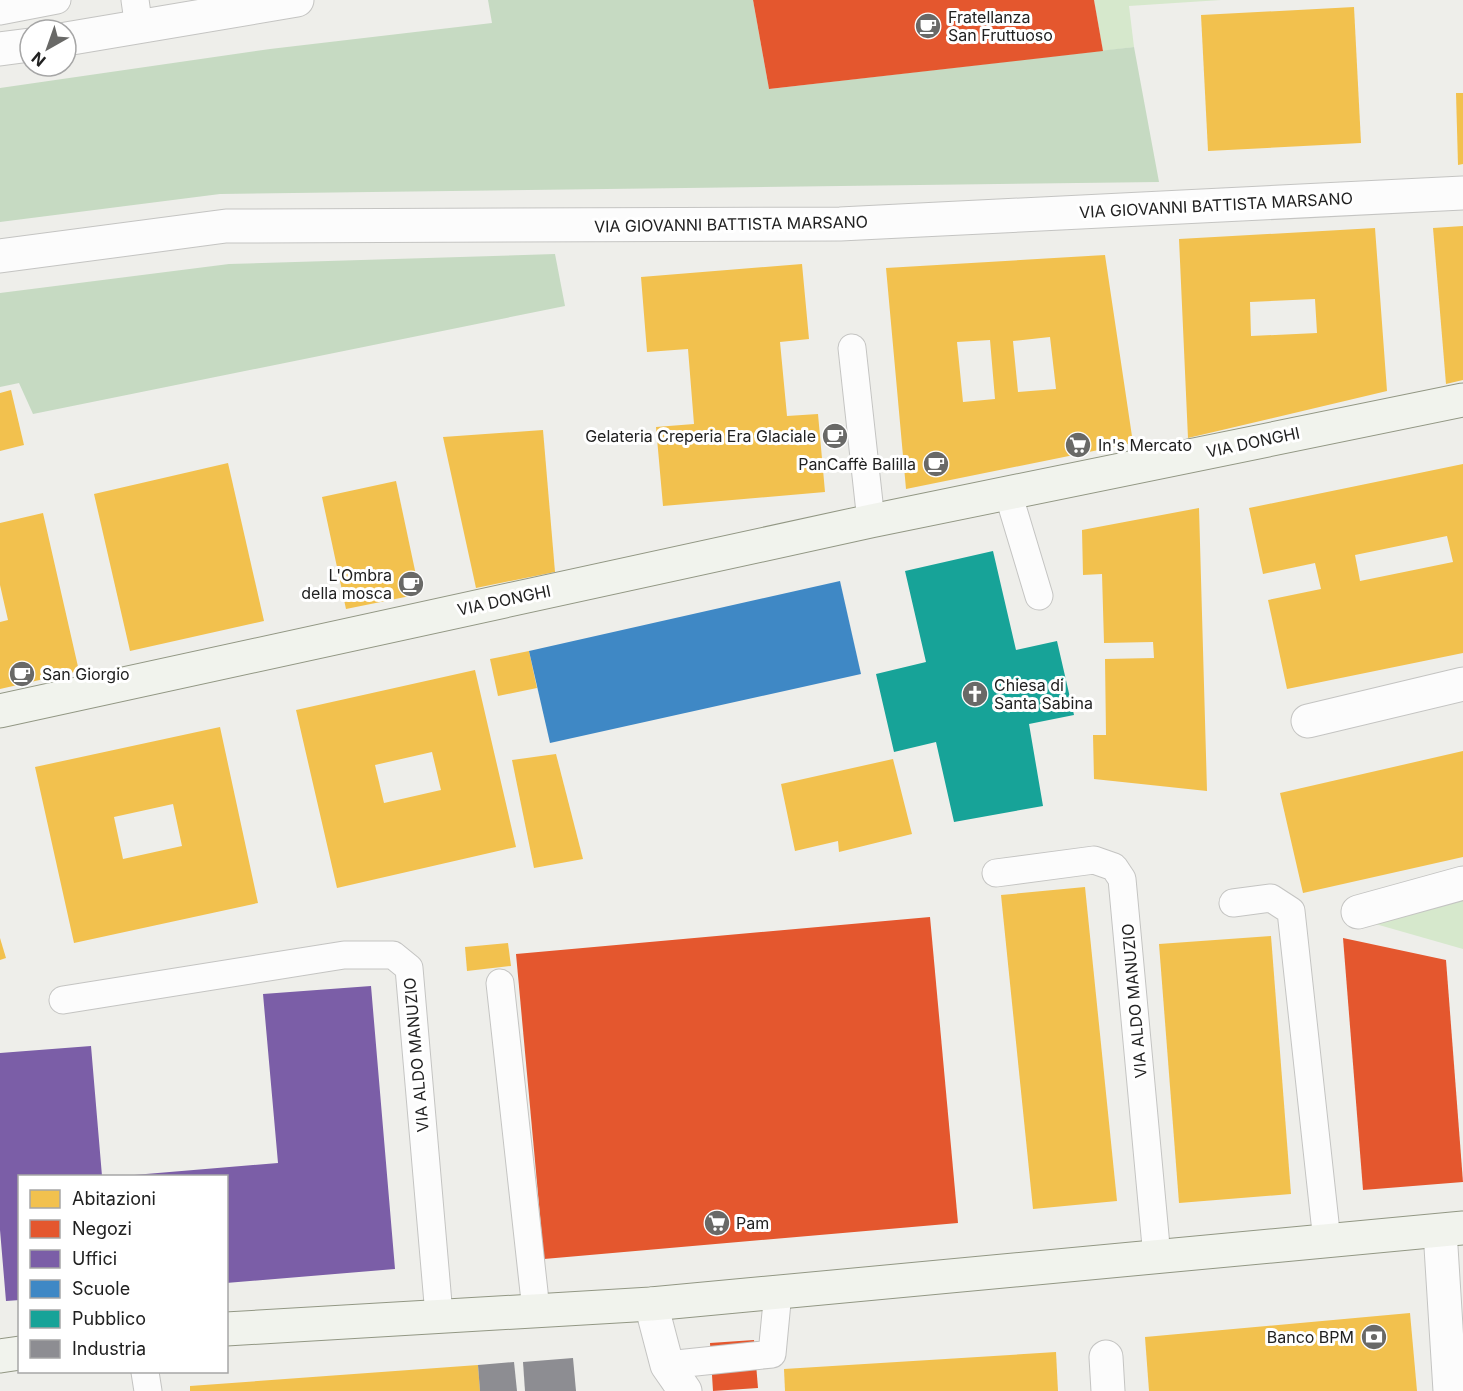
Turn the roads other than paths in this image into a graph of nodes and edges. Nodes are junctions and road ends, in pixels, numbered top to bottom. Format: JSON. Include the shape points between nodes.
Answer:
{"nodes":[{"id":1,"x":57,"y":0,"type":"edge"},
{"id":2,"x":297,"y":0,"type":"edge"},
{"id":3,"x":0,"y":10,"type":"edge"},
{"id":4,"x":137,"y":14,"type":"edge"},
{"id":5,"x":78,"y":35,"type":"edge"},
{"id":6,"x":18,"y":47,"type":"edge"},
{"id":7,"x":0,"y":49,"type":"edge"},
{"id":8,"x":1463,"y":192,"type":"edge"},
{"id":9,"x":0,"y":256,"type":"edge"},
{"id":10,"x":852,"y":348,"type":"dead end"},
{"id":11,"x":1463,"y":400,"type":"edge"},
{"id":12,"x":1008,"y":493,"type":"junction"},
{"id":13,"x":871,"y":521,"type":"junction"},
{"id":14,"x":1039,"y":596,"type":"dead end"},
{"id":15,"x":1463,"y":684,"type":"edge"},
{"id":16,"x":0,"y":711,"type":"edge"},
{"id":17,"x":1308,"y":721,"type":"dead end"},
{"id":18,"x":996,"y":873,"type":"dead end"},
{"id":19,"x":1463,"y":883,"type":"edge"},
{"id":20,"x":1233,"y":903,"type":"dead end"},
{"id":21,"x":1358,"y":912,"type":"dead end"},
{"id":22,"x":500,"y":983,"type":"dead end"},
{"id":23,"x":63,"y":1000,"type":"dead end"},
{"id":24,"x":1451,"y":1229,"type":"edge"},
{"id":25,"x":1327,"y":1241,"type":"junction"},
{"id":26,"x":1157,"y":1257,"type":"junction"},
{"id":27,"x":778,"y":1292,"type":"junction"},
{"id":28,"x":651,"y":1304,"type":"junction"},
{"id":29,"x":536,"y":1310,"type":"junction"},
{"id":30,"x":439,"y":1315,"type":"junction"},
{"id":31,"x":228,"y":1329,"type":"edge"},
{"id":32,"x":18,"y":1353,"type":"edge"},
{"id":33,"x":0,"y":1356,"type":"edge"},
{"id":34,"x":1106,"y":1357,"type":"dead end"},
{"id":35,"x":145,"y":1373,"type":"edge"},
{"id":36,"x":676,"y":1378,"type":"edge"},
{"id":37,"x":148,"y":1391,"type":"edge"},
{"id":38,"x":1108,"y":1391,"type":"edge"},
{"id":39,"x":1450,"y":1391,"type":"edge"}],
"edges":[{"from":1,"to":3,"type":"lane"},
{"from":2,"to":4,"type":"street"},
{"from":4,"to":5,"type":"street"},
{"from":6,"to":7,"type":"street"},
{"from":8,"to":9,"type":"street","name":"VIA GIOVANNI BATTISTA MARSANO","via":[[840,224],[226,226]]},
{"from":10,"to":13,"type":"lane"},
{"from":11,"to":12,"type":"street","name":"VIA DONGHI"},
{"from":12,"to":13,"type":"street","name":"VIA DONGHI"},
{"from":12,"to":14,"type":"lane"},
{"from":13,"to":16,"type":"street","name":"VIA DONGHI"},
{"from":15,"to":17,"type":"street"},
{"from":18,"to":26,"type":"lane","name":"VIA ALDO MANUZIO","via":[[1094,860],[1114,867],[1122,879]]},
{"from":19,"to":21,"type":"street"},
{"from":20,"to":25,"type":"lane","via":[[1270,898],[1291,911]]},
{"from":22,"to":29,"type":"lane"},
{"from":23,"to":30,"type":"lane","name":"VIA ALDO MANUZIO","via":[[344,955],[393,955],[409,968]]},
{"from":24,"to":25,"type":"street"},
{"from":24,"to":39,"type":"street"},
{"from":25,"to":26,"type":"street"},
{"from":26,"to":27,"type":"street"},
{"from":27,"to":28,"type":"street"},
{"from":27,"to":36,"type":"lane","via":[[772,1354]]},
{"from":28,"to":29,"type":"street"},
{"from":28,"to":36,"type":"street"},
{"from":29,"to":30,"type":"street"},
{"from":30,"to":31,"type":"street"},
{"from":32,"to":33,"type":"street"},
{"from":34,"to":38,"type":"street"},
{"from":35,"to":37,"type":"lane"}]}
